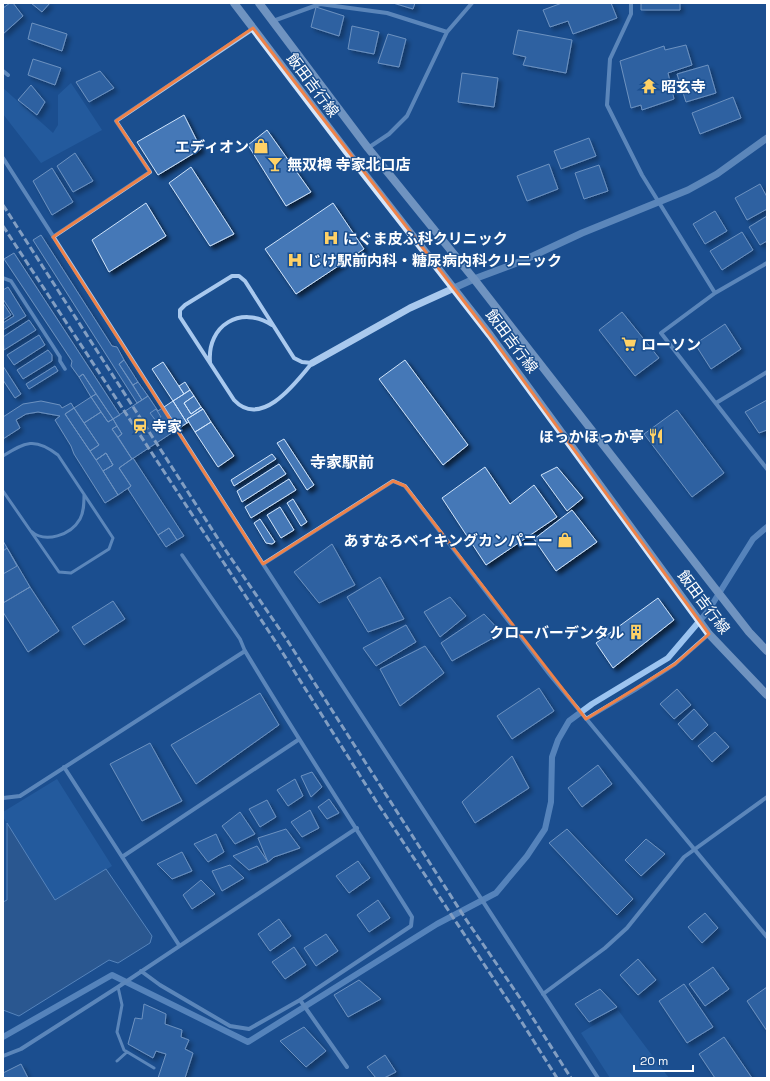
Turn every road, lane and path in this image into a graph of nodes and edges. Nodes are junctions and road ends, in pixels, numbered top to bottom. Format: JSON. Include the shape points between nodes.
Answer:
{"nodes":[{"id":1,"x":234,"y":3,"type":"edge"},
{"id":2,"x":260,"y":3,"type":"edge"},
{"id":3,"x":472,"y":3,"type":"edge"},
{"id":4,"x":631,"y":3,"type":"edge"},
{"id":5,"x":273,"y":21,"type":"junction"},
{"id":6,"x":253,"y":28,"type":"junction"},
{"id":7,"x":447,"y":32,"type":"junction"},
{"id":8,"x":3,"y":71,"type":"edge"},
{"id":9,"x":8,"y":75,"type":"dead end"},
{"id":10,"x":767,"y":138,"type":"edge"},
{"id":11,"x":368,"y":148,"type":"junction"},
{"id":12,"x":3,"y":158,"type":"edge"},
{"id":13,"x":658,"y":203,"type":"junction"},
{"id":14,"x":53,"y":237,"type":"junction"},
{"id":15,"x":767,"y":263,"type":"edge"},
{"id":16,"x":3,"y":278,"type":"edge"},
{"id":17,"x":474,"y":279,"type":"junction"},
{"id":18,"x":454,"y":288,"type":"junction"},
{"id":19,"x":715,"y":293,"type":"junction"},
{"id":20,"x":273,"y":325,"type":"junction"},
{"id":21,"x":210,"y":363,"type":"junction"},
{"id":22,"x":312,"y":363,"type":"junction"},
{"id":23,"x":65,"y":369,"type":"dead end"},
{"id":24,"x":767,"y":372,"type":"edge"},
{"id":25,"x":716,"y":403,"type":"junction"},
{"id":26,"x":3,"y":456,"type":"edge"},
{"id":27,"x":767,"y":469,"type":"edge"},
{"id":28,"x":3,"y":492,"type":"edge"},
{"id":29,"x":84,"y":494,"type":"junction"},
{"id":30,"x":28,"y":528,"type":"junction"},
{"id":31,"x":182,"y":555,"type":"dead end"},
{"id":32,"x":263,"y":564,"type":"junction"},
{"id":33,"x":710,"y":634,"type":"junction"},
{"id":34,"x":245,"y":651,"type":"junction"},
{"id":35,"x":767,"y":651,"type":"edge"},
{"id":36,"x":767,"y":695,"type":"edge"},
{"id":37,"x":586,"y":719,"type":"junction"},
{"id":38,"x":298,"y":740,"type":"junction"},
{"id":39,"x":64,"y":767,"type":"junction"},
{"id":40,"x":767,"y":797,"type":"edge"},
{"id":41,"x":3,"y":798,"type":"edge"},
{"id":42,"x":356,"y":828,"type":"junction"},
{"id":43,"x":694,"y":849,"type":"junction"},
{"id":44,"x":122,"y":856,"type":"junction"},
{"id":45,"x":767,"y":937,"type":"edge"},
{"id":46,"x":179,"y":945,"type":"junction"},
{"id":47,"x":142,"y":971,"type":"junction"},
{"id":48,"x":118,"y":987,"type":"junction"},
{"id":49,"x":543,"y":994,"type":"junction"},
{"id":50,"x":300,"y":1000,"type":"junction"},
{"id":51,"x":127,"y":1052,"type":"junction"},
{"id":52,"x":3,"y":1056,"type":"edge"},
{"id":53,"x":117,"y":1061,"type":"dead end"},
{"id":54,"x":347,"y":1067,"type":"dead end"},
{"id":55,"x":154,"y":1068,"type":"dead end"},
{"id":56,"x":598,"y":1078,"type":"edge"}],
"edges":[{"from":1,"to":6,"type":"main road","name":"飯田吉行線"},
{"from":2,"to":5,"type":"main road","name":"飯田吉行線"},
{"from":3,"to":7,"type":"street"},
{"from":4,"to":13,"type":"street","via":[[631,14],[610,59],[607,105]]},
{"from":5,"to":7,"type":"street","via":[[320,4],[387,13]]},
{"from":5,"to":11,"type":"main road","name":"飯田吉行線"},
{"from":6,"to":14,"type":"street","via":[[116,121],[150,172]]},
{"from":6,"to":18,"type":"main road","name":"飯田吉行線","via":[[350,157]]},
{"from":7,"to":11,"type":"street","via":[[407,116],[389,134]]},
{"from":8,"to":9,"type":"street"},
{"from":10,"to":13,"type":"street","via":[[717,174]]},
{"from":11,"to":17,"type":"main road","name":"飯田吉行線"},
{"from":12,"to":14,"type":"street"},
{"from":13,"to":17,"type":"street"},
{"from":13,"to":19,"type":"street"},
{"from":14,"to":32,"type":"street"},
{"from":15,"to":19,"type":"street"},
{"from":16,"to":23,"type":"street","via":[[11,281],[60,357]]},
{"from":17,"to":18,"type":"street"},
{"from":17,"to":35,"type":"main road","name":"飯田吉行線","via":[[749,632]]},
{"from":18,"to":22,"type":"street","via":[[410,308]]},
{"from":18,"to":33,"type":"main road","name":"飯田吉行線"},
{"from":19,"to":25,"type":"street","via":[[661,333]]},
{"from":20,"to":21,"type":"street","via":[[249,316],[232,320],[218,331],[214,338]]},
{"from":20,"to":21,"type":"street","via":[[242,278],[228,278],[185,305],[179,314],[197,347]]},
{"from":20,"to":22,"type":"street","via":[[294,358]]},
{"from":21,"to":22,"type":"street","via":[[236,403],[247,410],[256,410],[289,391]]},
{"from":24,"to":25,"type":"street"},
{"from":25,"to":27,"type":"street"},
{"from":26,"to":29,"type":"lane","via":[[27,443],[44,445],[58,455]]},
{"from":28,"to":30,"type":"lane"},
{"from":29,"to":30,"type":"lane","via":[[80,518],[70,530],[48,537],[33,533]]},
{"from":29,"to":30,"type":"lane","via":[[113,538],[113,543],[109,549],[71,573],[59,572]]},
{"from":31,"to":34,"type":"street","via":[[240,639]]},
{"from":32,"to":37,"type":"street","via":[[393,481],[405,486]]},
{"from":32,"to":49,"type":"street"},
{"from":33,"to":36,"type":"main road","name":"飯田吉行線"},
{"from":33,"to":37,"type":"street","via":[[675,664]]},
{"from":34,"to":38,"type":"street"},
{"from":34,"to":39,"type":"street"},
{"from":37,"to":43,"type":"street"},
{"from":38,"to":42,"type":"street"},
{"from":38,"to":44,"type":"street"},
{"from":39,"to":41,"type":"street","via":[[20,796]]},
{"from":39,"to":44,"type":"street"},
{"from":40,"to":43,"type":"street"},
{"from":42,"to":46,"type":"street"},
{"from":42,"to":50,"type":"street","via":[[412,916],[411,926]]},
{"from":43,"to":45,"type":"street"},
{"from":43,"to":49,"type":"street","via":[[684,857],[627,928],[605,948]]},
{"from":44,"to":46,"type":"street"},
{"from":46,"to":47,"type":"street"},
{"from":47,"to":48,"type":"street"},
{"from":47,"to":50,"type":"street","via":[[160,985],[239,1029],[249,1029],[258,1025]]},
{"from":48,"to":51,"type":"lane","via":[[122,1005],[116,1032]]},
{"from":48,"to":52,"type":"street","via":[[21,1049]]},
{"from":49,"to":56,"type":"street"},
{"from":50,"to":54,"type":"street"},
{"from":51,"to":53,"type":"lane"},
{"from":51,"to":55,"type":"lane"}]}
